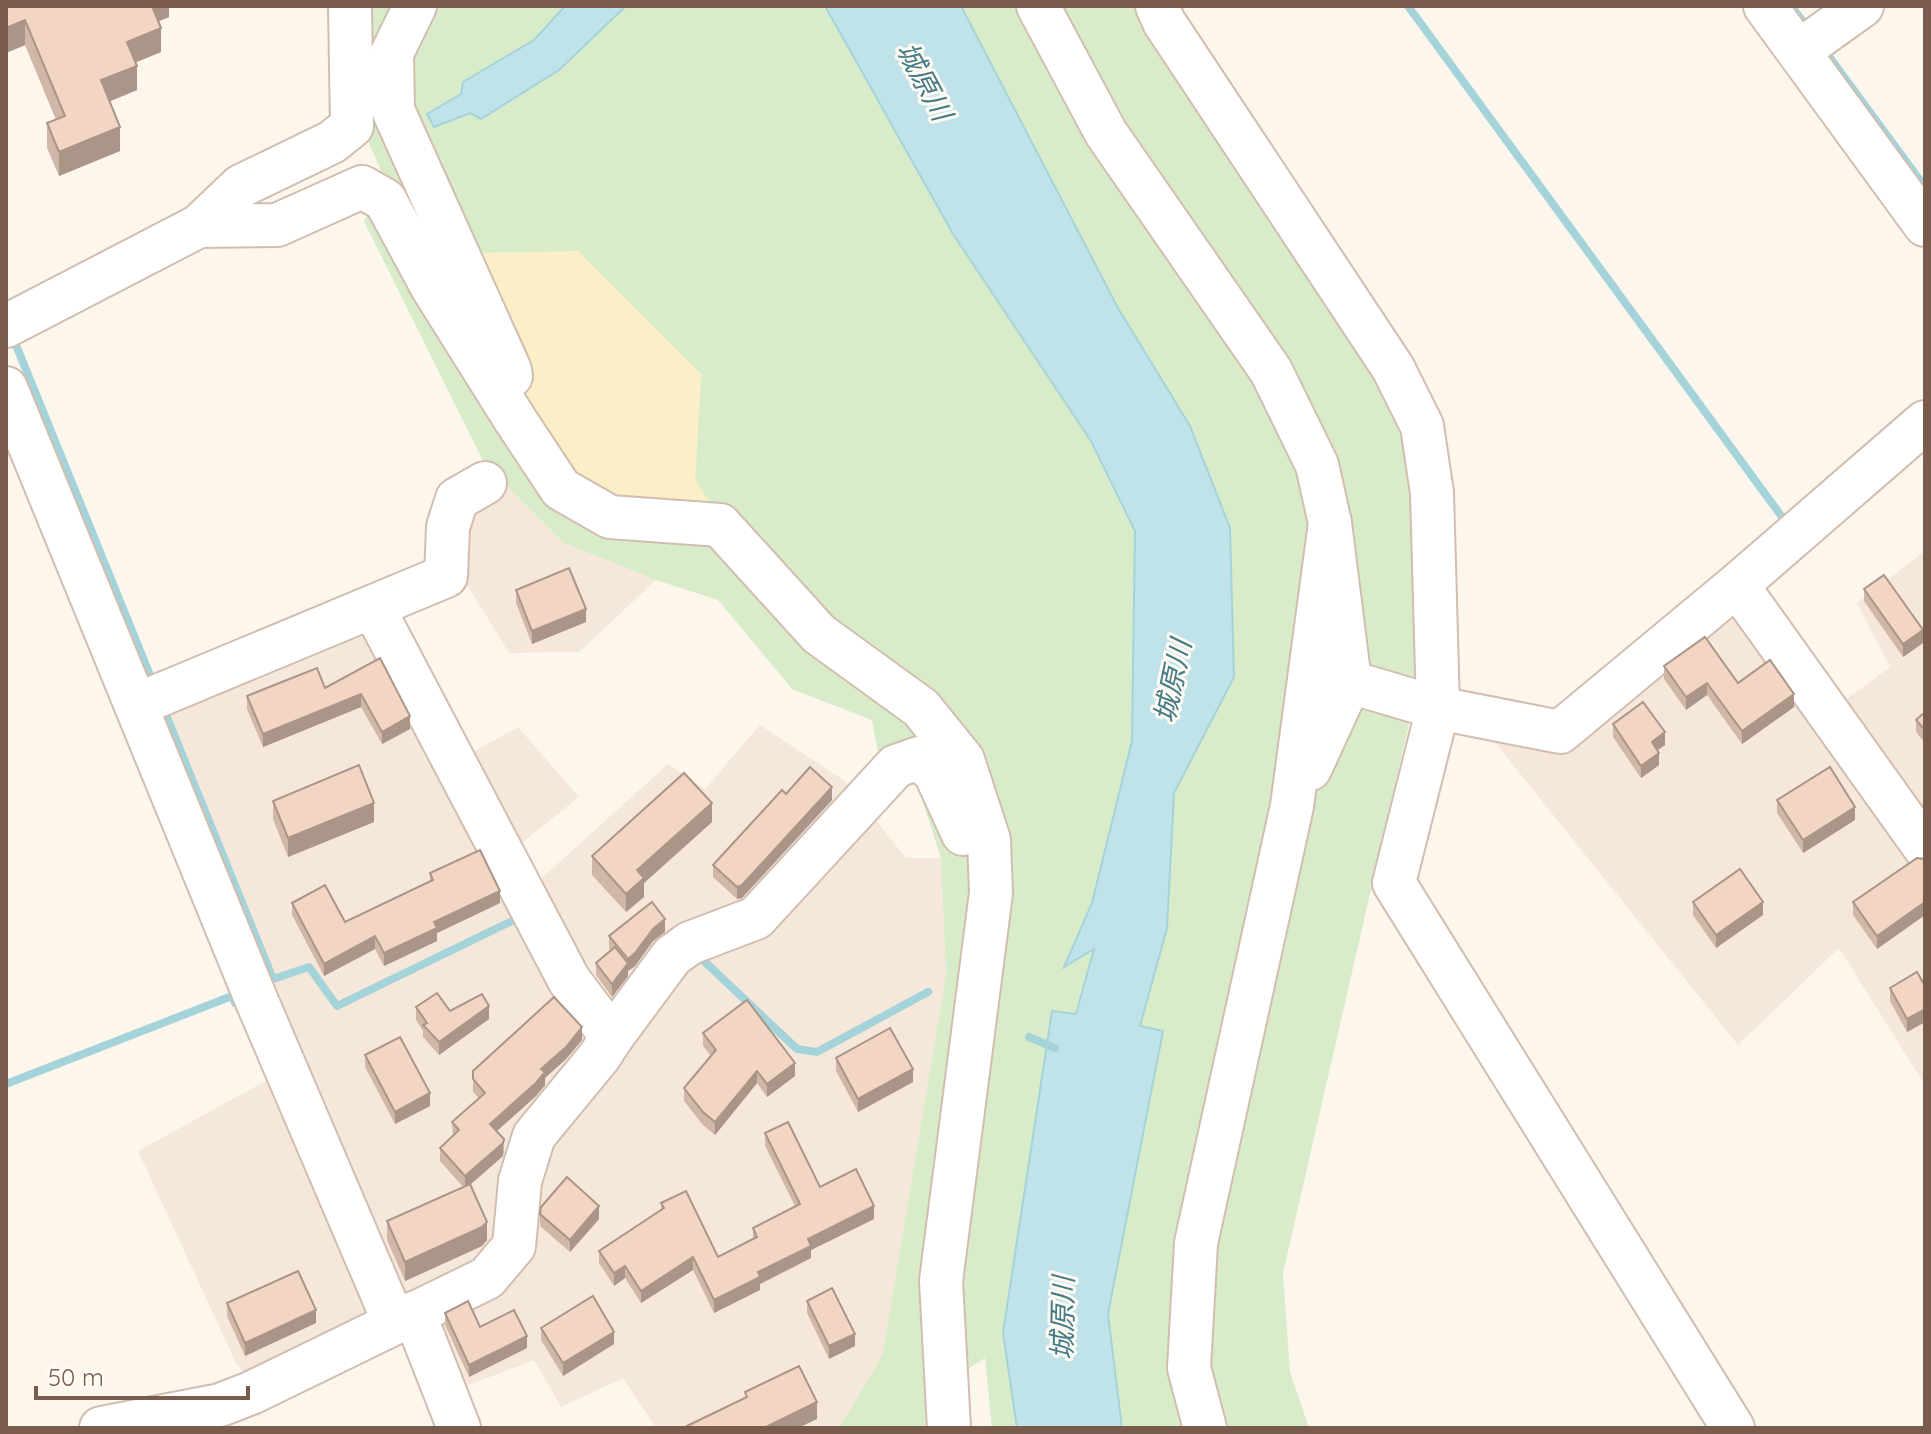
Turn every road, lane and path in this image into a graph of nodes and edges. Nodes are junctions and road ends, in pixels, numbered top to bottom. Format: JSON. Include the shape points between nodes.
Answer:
{"nodes":[{"id":1,"x":415,"y":6,"type":"edge"},
{"id":2,"x":1038,"y":6,"type":"edge"},
{"id":3,"x":1157,"y":6,"type":"edge"},
{"id":4,"x":1765,"y":6,"type":"edge"},
{"id":5,"x":1862,"y":6,"type":"edge"},
{"id":6,"x":348,"y":7,"type":"edge"},
{"id":7,"x":1799,"y":51,"type":"junction"},
{"id":8,"x":1925,"y":225,"type":"edge"},
{"id":9,"x":199,"y":226,"type":"junction"},
{"id":10,"x":6,"y":326,"type":"edge"},
{"id":11,"x":6,"y":388,"type":"edge"},
{"id":12,"x":516,"y":421,"type":"junction"},
{"id":13,"x":1925,"y":422,"type":"edge"},
{"id":14,"x":485,"y":483,"type":"dead end"},
{"id":15,"x":1330,"y":523,"type":"junction"},
{"id":16,"x":1737,"y":585,"type":"junction"},
{"id":17,"x":373,"y":607,"type":"junction"},
{"id":18,"x":1350,"y":682,"type":"junction"},
{"id":19,"x":136,"y":705,"type":"junction"},
{"id":20,"x":1438,"y":708,"type":"junction"},
{"id":21,"x":1292,"y":806,"type":"junction"},
{"id":22,"x":1925,"y":848,"type":"edge"},
{"id":23,"x":991,"y":893,"type":"junction"},
{"id":24,"x":612,"y":1037,"type":"junction"},
{"id":25,"x":404,"y":1318,"type":"junction"},
{"id":26,"x":219,"y":1417,"type":"edge"},
{"id":27,"x":101,"y":1428,"type":"edge"},
{"id":28,"x":459,"y":1428,"type":"edge"},
{"id":29,"x":949,"y":1428,"type":"edge"},
{"id":30,"x":1205,"y":1428,"type":"edge"},
{"id":31,"x":1733,"y":1428,"type":"edge"}],
"edges":[{"from":1,"to":12,"type":"street","via":[[392,53],[393,110],[510,370]]},
{"from":2,"to":15,"type":"street","via":[[1106,133],[1271,371],[1317,465]]},
{"from":3,"to":20,"type":"street","via":[[1393,368],[1422,426],[1432,493]]},
{"from":4,"to":7,"type":"street"},
{"from":5,"to":7,"type":"street"},
{"from":6,"to":9,"type":"street","via":[[352,126],[332,142],[241,186]]},
{"from":7,"to":8,"type":"street"},
{"from":9,"to":10,"type":"street"},
{"from":9,"to":12,"type":"street","via":[[277,225],[362,187],[385,200]]},
{"from":11,"to":19,"type":"street"},
{"from":12,"to":23,"type":"street","via":[[561,489],[610,517],[720,525],[819,634],[921,708],[963,760],[989,840]]},
{"from":13,"to":16,"type":"street"},
{"from":14,"to":17,"type":"street","via":[[457,499],[448,527],[446,576]]},
{"from":15,"to":18,"type":"street"},
{"from":15,"to":21,"type":"street"},
{"from":16,"to":20,"type":"street","via":[[1560,732]]},
{"from":16,"to":22,"type":"street"},
{"from":17,"to":19,"type":"street"},
{"from":17,"to":24,"type":"street","via":[[569,980]]},
{"from":18,"to":20,"type":"street"},
{"from":18,"to":21,"type":"street"},
{"from":19,"to":25,"type":"street","via":[[256,999]]},
{"from":20,"to":31,"type":"street","via":[[1394,883]]},
{"from":21,"to":30,"type":"street","via":[[1196,1243],[1189,1368]]},
{"from":23,"to":24,"type":"street","via":[[935,773],[919,758],[896,766],[756,918],[690,943],[672,956]]},
{"from":23,"to":29,"type":"street","via":[[941,1281]]},
{"from":24,"to":25,"type":"street","via":[[534,1136],[520,1181],[514,1246],[487,1278]]},
{"from":25,"to":26,"type":"street","via":[[251,1393]]},
{"from":25,"to":28,"type":"street"},
{"from":26,"to":27,"type":"street"}]}
